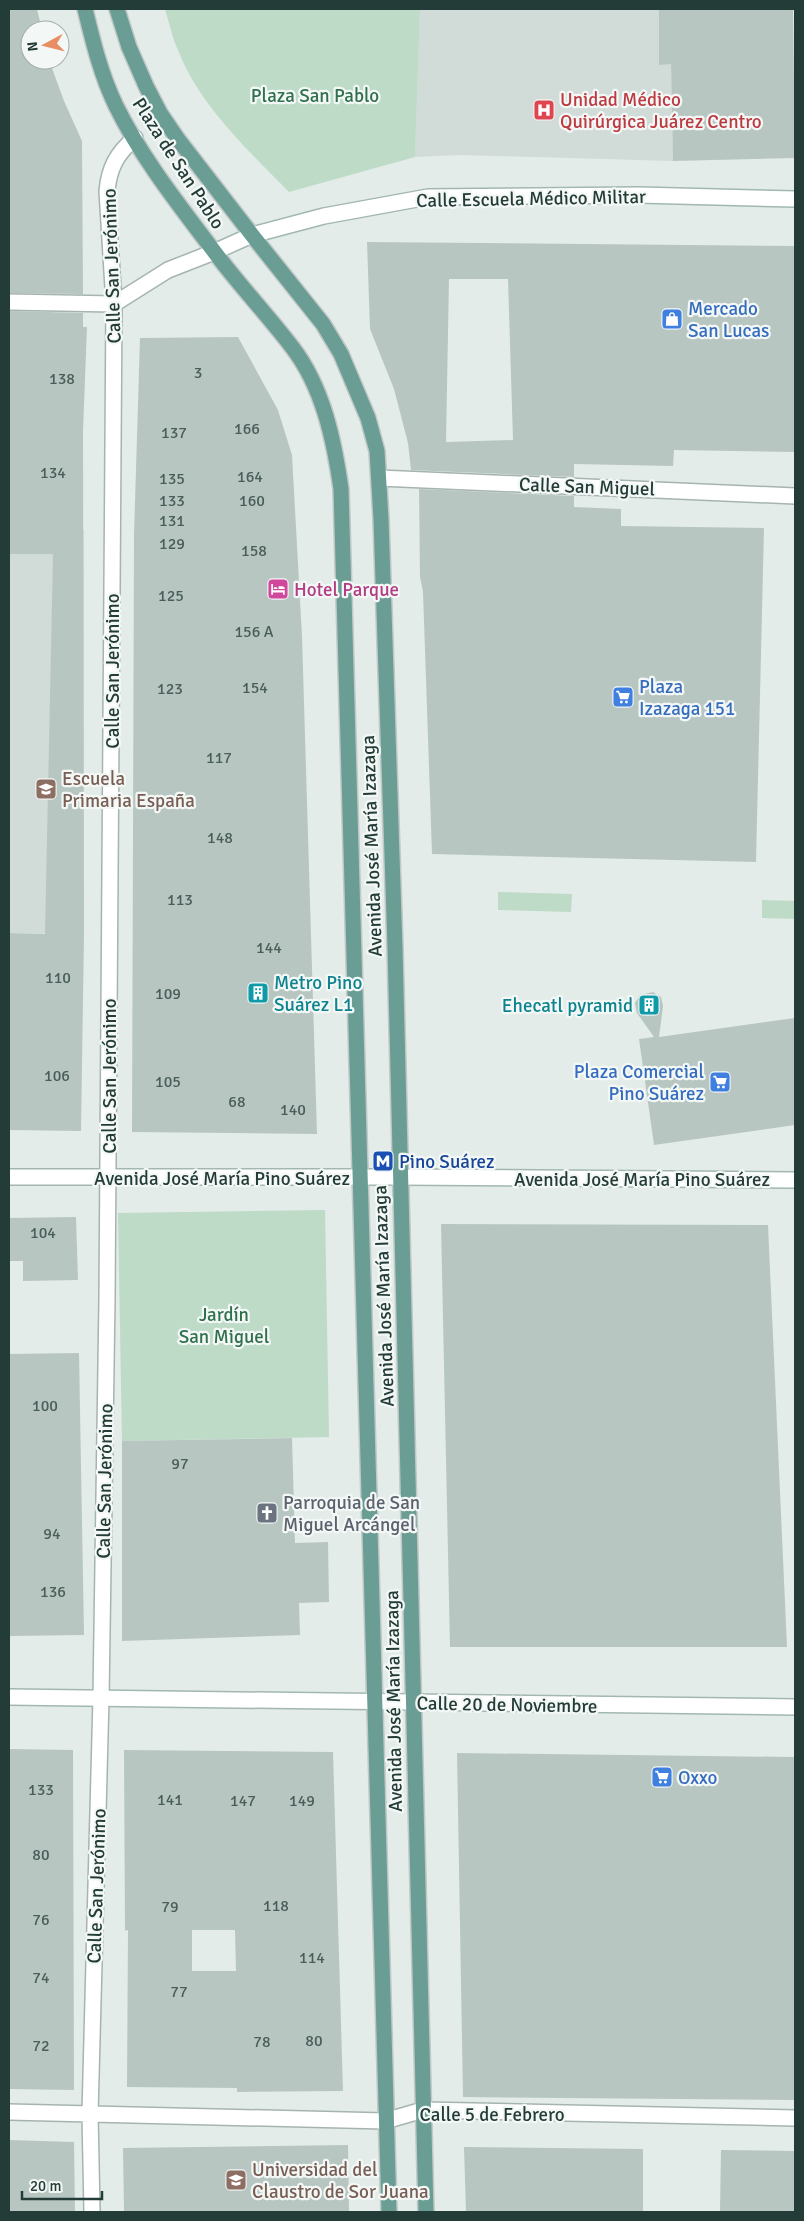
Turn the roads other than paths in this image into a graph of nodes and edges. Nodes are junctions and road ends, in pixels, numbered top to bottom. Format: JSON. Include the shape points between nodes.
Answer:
{"nodes":[{"id":1,"x":85,"y":9,"type":"edge"},
{"id":2,"x":117,"y":9,"type":"edge"},
{"id":3,"x":135,"y":138,"type":"junction"},
{"id":4,"x":795,"y":199,"type":"edge"},
{"id":5,"x":252,"y":235,"type":"junction"},
{"id":6,"x":214,"y":252,"type":"junction"},
{"id":7,"x":9,"y":302,"type":"edge"},
{"id":8,"x":114,"y":304,"type":"junction"},
{"id":9,"x":379,"y":478,"type":"junction"},
{"id":10,"x":795,"y":496,"type":"edge"},
{"id":11,"x":9,"y":1177,"type":"edge"},
{"id":12,"x":400,"y":1177,"type":"junction"},
{"id":13,"x":108,"y":1178,"type":"junction"},
{"id":14,"x":360,"y":1178,"type":"junction"},
{"id":15,"x":795,"y":1180,"type":"edge"},
{"id":16,"x":9,"y":1697,"type":"edge"},
{"id":17,"x":101,"y":1698,"type":"junction"},
{"id":18,"x":374,"y":1702,"type":"junction"},
{"id":19,"x":413,"y":1703,"type":"junction"},
{"id":20,"x":795,"y":1707,"type":"edge"},
{"id":21,"x":423,"y":2110,"type":"junction"},
{"id":22,"x":9,"y":2112,"type":"edge"},
{"id":23,"x":90,"y":2114,"type":"junction"},
{"id":24,"x":795,"y":2118,"type":"edge"},
{"id":25,"x":385,"y":2120,"type":"junction"},
{"id":26,"x":92,"y":2212,"type":"edge"},
{"id":27,"x":389,"y":2212,"type":"edge"},
{"id":28,"x":426,"y":2212,"type":"edge"}],
"edges":[{"from":1,"to":3,"type":"main road","name":"Plaza de San Pablo","via":[[99,62],[116,106]]},
{"from":2,"to":5,"type":"main road","name":"Plaza de San Pablo","via":[[129,47],[160,113]]},
{"from":3,"to":6,"type":"main road","name":"Plaza de San Pablo"},
{"from":3,"to":8,"type":"street","name":"Calle San Jerónimo","via":[[123,148],[108,174]]},
{"from":4,"to":5,"type":"street","name":"Calle Escuela Médico Militar","via":[[639,195],[428,197],[324,216]]},
{"from":5,"to":6,"type":"street","name":"Calle Escuela Médico Militar"},
{"from":5,"to":9,"type":"main road","name":"Avenida José María Izazaga","via":[[323,324],[341,354],[368,418]]},
{"from":6,"to":8,"type":"street","name":"Calle Escuela Médico Militar","via":[[168,270]]},
{"from":6,"to":14,"type":"main road","name":"Avenida José María Izazaga","via":[[293,348],[309,375],[331,432],[337,460],[342,508]]},
{"from":7,"to":8,"type":"street"},
{"from":8,"to":13,"type":"street","name":"Calle San Jerónimo"},
{"from":9,"to":10,"type":"street","name":"Calle San Miguel"},
{"from":9,"to":12,"type":"main road","name":"Avenida José María Izazaga"},
{"from":11,"to":13,"type":"street","name":"Avenida José María Pino Suárez"},
{"from":12,"to":14,"type":"street","name":"Avenida José María Pino Suárez"},
{"from":12,"to":15,"type":"street","name":"Avenida José María Pino Suárez"},
{"from":12,"to":19,"type":"main road","name":"Avenida José María Izazaga"},
{"from":13,"to":14,"type":"street","name":"Avenida José María Pino Suárez"},
{"from":13,"to":17,"type":"street","name":"Calle San Jerónimo"},
{"from":14,"to":18,"type":"main road","name":"Avenida José María Izazaga"},
{"from":16,"to":17,"type":"street","name":"Calle 20 de Noviembre"},
{"from":17,"to":18,"type":"street","name":"Calle 20 de Noviembre"},
{"from":17,"to":23,"type":"street","name":"Calle San Jerónimo"},
{"from":18,"to":19,"type":"street","name":"Calle 20 de Noviembre"},
{"from":18,"to":25,"type":"main road","name":"Avenida José María Izazaga"},
{"from":19,"to":20,"type":"street","name":"Calle 20 de Noviembre"},
{"from":19,"to":21,"type":"main road","name":"Avenida José María Izazaga"},
{"from":21,"to":24,"type":"street","name":"Calle 5 de Febrero"},
{"from":21,"to":25,"type":"street","name":"Calle 5 de Febrero"},
{"from":21,"to":28,"type":"main road","name":"Avenida José María Izazaga"},
{"from":22,"to":23,"type":"street","name":"Calle 5 de Febrero"},
{"from":23,"to":25,"type":"street","name":"Calle 5 de Febrero"},
{"from":23,"to":26,"type":"street","name":"Calle San Jerónimo"},
{"from":25,"to":27,"type":"main road","name":"Avenida José María Izazaga"}]}
